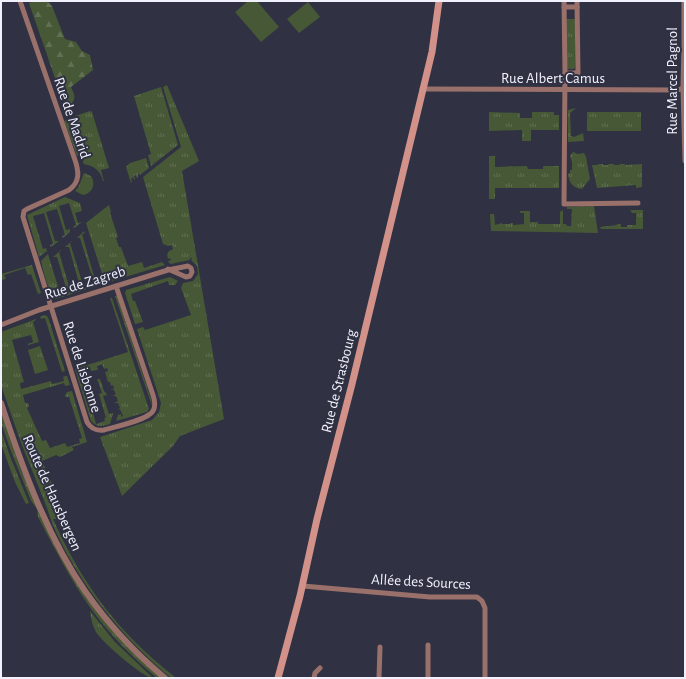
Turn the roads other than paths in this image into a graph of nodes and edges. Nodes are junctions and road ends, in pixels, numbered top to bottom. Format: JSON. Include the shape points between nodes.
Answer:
{"nodes":[{"id":1,"x":20,"y":1,"type":"edge"},
{"id":2,"x":440,"y":1,"type":"edge"},
{"id":3,"x":577,"y":1,"type":"edge"},
{"id":4,"x":684,"y":1,"type":"edge"},
{"id":5,"x":564,"y":4,"type":"edge"},
{"id":6,"x":577,"y":7,"type":"junction"},
{"id":7,"x":685,"y":44,"type":"edge"},
{"id":8,"x":565,"y":73,"type":"junction"},
{"id":9,"x":683,"y":88,"type":"junction"},
{"id":10,"x":422,"y":89,"type":"junction"},
{"id":11,"x":565,"y":89,"type":"junction"},
{"id":12,"x":685,"y":161,"type":"edge"},
{"id":13,"x":638,"y":204,"type":"dead end"},
{"id":14,"x":168,"y":269,"type":"dead end"},
{"id":15,"x":116,"y":286,"type":"junction"},
{"id":16,"x":50,"y":306,"type":"junction"},
{"id":17,"x":1,"y":321,"type":"edge"},
{"id":18,"x":9,"y":321,"type":"junction"},
{"id":19,"x":1,"y":325,"type":"edge"},
{"id":20,"x":1,"y":403,"type":"edge"},
{"id":21,"x":303,"y":586,"type":"junction"},
{"id":22,"x":428,"y":645,"type":"dead end"},
{"id":23,"x":380,"y":647,"type":"dead end"},
{"id":24,"x":320,"y":668,"type":"dead end"},
{"id":25,"x":165,"y":678,"type":"edge"},
{"id":26,"x":278,"y":678,"type":"edge"},
{"id":27,"x":314,"y":678,"type":"edge"},
{"id":28,"x":380,"y":678,"type":"edge"},
{"id":29,"x":428,"y":678,"type":"edge"},
{"id":30,"x":485,"y":678,"type":"edge"}],
"edges":[{"from":1,"to":16,"type":"street","name":"Rue de Madrid","via":[[78,172],[74,186],[66,192],[27,208],[23,215]]},
{"from":2,"to":10,"type":"main road","name":"Rue de Strasbourg","via":[[432,52]]},
{"from":3,"to":6,"type":"street"},
{"from":4,"to":7,"type":"street","name":"Rue Marcel Pagnol"},
{"from":5,"to":6,"type":"street"},
{"from":5,"to":8,"type":"street"},
{"from":6,"to":8,"type":"street","via":[[578,73]]},
{"from":7,"to":9,"type":"street","name":"Rue Marcel Pagnol"},
{"from":8,"to":11,"type":"street"},
{"from":9,"to":11,"type":"street","name":"Rue Albert Camus"},
{"from":9,"to":12,"type":"street","name":"Rue Marcel Pagnol"},
{"from":10,"to":11,"type":"street","name":"Rue Albert Camus"},
{"from":10,"to":21,"type":"main road","name":"Rue de Strasbourg"},
{"from":11,"to":13,"type":"street","via":[[564,204]]},
{"from":14,"to":15,"type":"street","name":"Rue de Zagreb"},
{"from":15,"to":16,"type":"street","name":"Rue de Zagreb"},
{"from":15,"to":16,"type":"street","name":"Rue de Lisbonne","via":[[155,405],[150,415],[114,427],[97,430],[91,428],[87,422]]},
{"from":16,"to":18,"type":"street","name":"Rue de Zagreb"},
{"from":17,"to":18,"type":"street","name":"Rue de Zagreb"},
{"from":18,"to":19,"type":"street","name":"Rue de Zagreb"},
{"from":20,"to":25,"type":"street","name":"Route de Hausbergen","via":[[39,503],[63,554],[85,591],[115,630]]},
{"from":21,"to":26,"type":"main road","name":"Rue de Strasbourg"},
{"from":21,"to":30,"type":"street","name":"Allée des Sources","via":[[430,597],[477,597],[485,608]]},
{"from":22,"to":29,"type":"street"},
{"from":23,"to":28,"type":"street"},
{"from":24,"to":27,"type":"street"}]}
